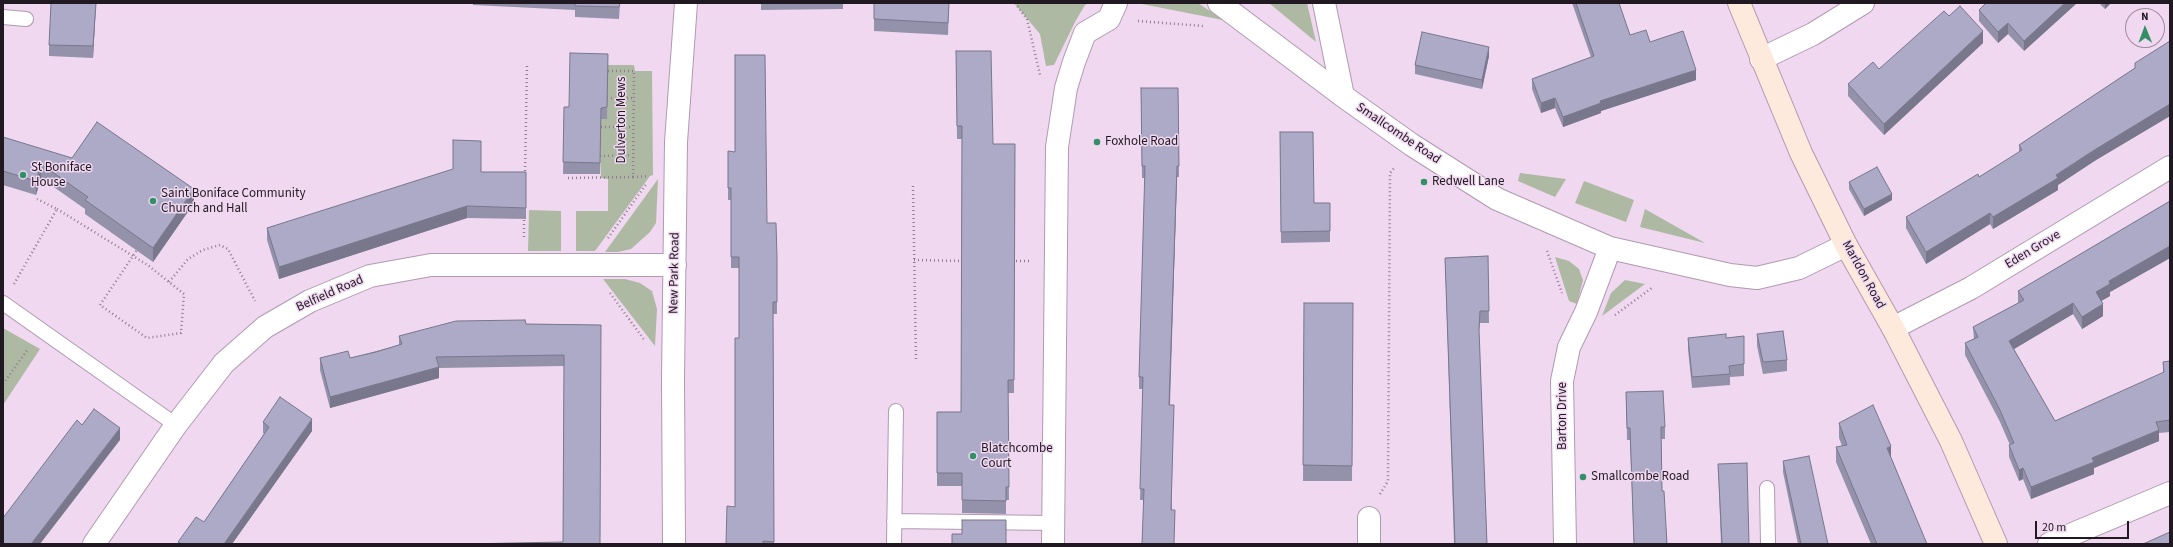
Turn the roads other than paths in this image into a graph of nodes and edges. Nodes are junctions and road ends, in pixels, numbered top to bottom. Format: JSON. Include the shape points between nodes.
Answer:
{"nodes":[{"id":1,"x":686,"y":3,"type":"edge"},
{"id":2,"x":1219,"y":3,"type":"edge"},
{"id":3,"x":1324,"y":3,"type":"edge"},
{"id":4,"x":1739,"y":3,"type":"edge"},
{"id":5,"x":1863,"y":3,"type":"edge"},
{"id":6,"x":1112,"y":11,"type":"edge"},
{"id":7,"x":3,"y":17,"type":"edge"},
{"id":8,"x":26,"y":19,"type":"dead end"},
{"id":9,"x":1761,"y":59,"type":"junction"},
{"id":10,"x":1343,"y":96,"type":"junction"},
{"id":11,"x":2170,"y":167,"type":"edge"},
{"id":12,"x":1846,"y":245,"type":"junction"},
{"id":13,"x":1610,"y":248,"type":"junction"},
{"id":14,"x":675,"y":265,"type":"junction"},
{"id":15,"x":3,"y":303,"type":"edge"},
{"id":16,"x":1893,"y":328,"type":"junction"},
{"id":17,"x":896,"y":411,"type":"dead end"},
{"id":18,"x":176,"y":425,"type":"junction"},
{"id":19,"x":1766,"y":488,"type":"dead end"},
{"id":20,"x":2170,"y":493,"type":"edge"},
{"id":21,"x":1369,"y":518,"type":"road end"},
{"id":22,"x":894,"y":521,"type":"junction"},
{"id":23,"x":1054,"y":523,"type":"junction"},
{"id":24,"x":94,"y":544,"type":"edge"},
{"id":25,"x":674,"y":544,"type":"edge"},
{"id":26,"x":894,"y":544,"type":"edge"},
{"id":27,"x":1053,"y":544,"type":"edge"},
{"id":28,"x":1369,"y":544,"type":"edge"},
{"id":29,"x":1565,"y":544,"type":"edge"},
{"id":30,"x":1768,"y":544,"type":"edge"},
{"id":31,"x":1996,"y":544,"type":"edge"},
{"id":32,"x":2049,"y":544,"type":"edge"}],
"edges":[{"from":1,"to":14,"type":"street","name":"New Park Road","via":[[676,142]]},
{"from":2,"to":10,"type":"street","name":"Smallcombe Road"},
{"from":3,"to":10,"type":"street"},
{"from":4,"to":9,"type":"main road","name":"Marldon Road"},
{"from":5,"to":9,"type":"street","via":[[1814,34]]},
{"from":6,"to":23,"type":"street","via":[[1085,33],[1066,88],[1057,147]]},
{"from":7,"to":8,"type":"lane"},
{"from":9,"to":12,"type":"main road","name":"Marldon Road","via":[[1801,153]]},
{"from":10,"to":13,"type":"street","name":"Smallcombe Road","via":[[1496,200]]},
{"from":11,"to":16,"type":"street","name":"Eden Grove","via":[[1971,288]]},
{"from":12,"to":13,"type":"street","name":"Smallcombe Road","via":[[1798,268],[1757,278],[1730,275]]},
{"from":12,"to":16,"type":"main road","name":"Marldon Road"},
{"from":13,"to":29,"type":"street","name":"Barton Drive","via":[[1586,312],[1569,347],[1562,381]]},
{"from":14,"to":18,"type":"street","name":"Belfield Road","via":[[431,265],[370,276],[310,301],[265,327],[224,363]]},
{"from":14,"to":25,"type":"street","name":"New Park Road"},
{"from":15,"to":18,"type":"lane"},
{"from":16,"to":31,"type":"main road","name":"Marldon Road","via":[[1951,441]]},
{"from":17,"to":22,"type":"lane"},
{"from":18,"to":24,"type":"street","name":"Belfield Road"},
{"from":19,"to":30,"type":"lane"},
{"from":20,"to":32,"type":"street"},
{"from":21,"to":28,"type":"street"},
{"from":22,"to":23,"type":"lane"},
{"from":22,"to":26,"type":"lane"},
{"from":23,"to":27,"type":"street"}]}
